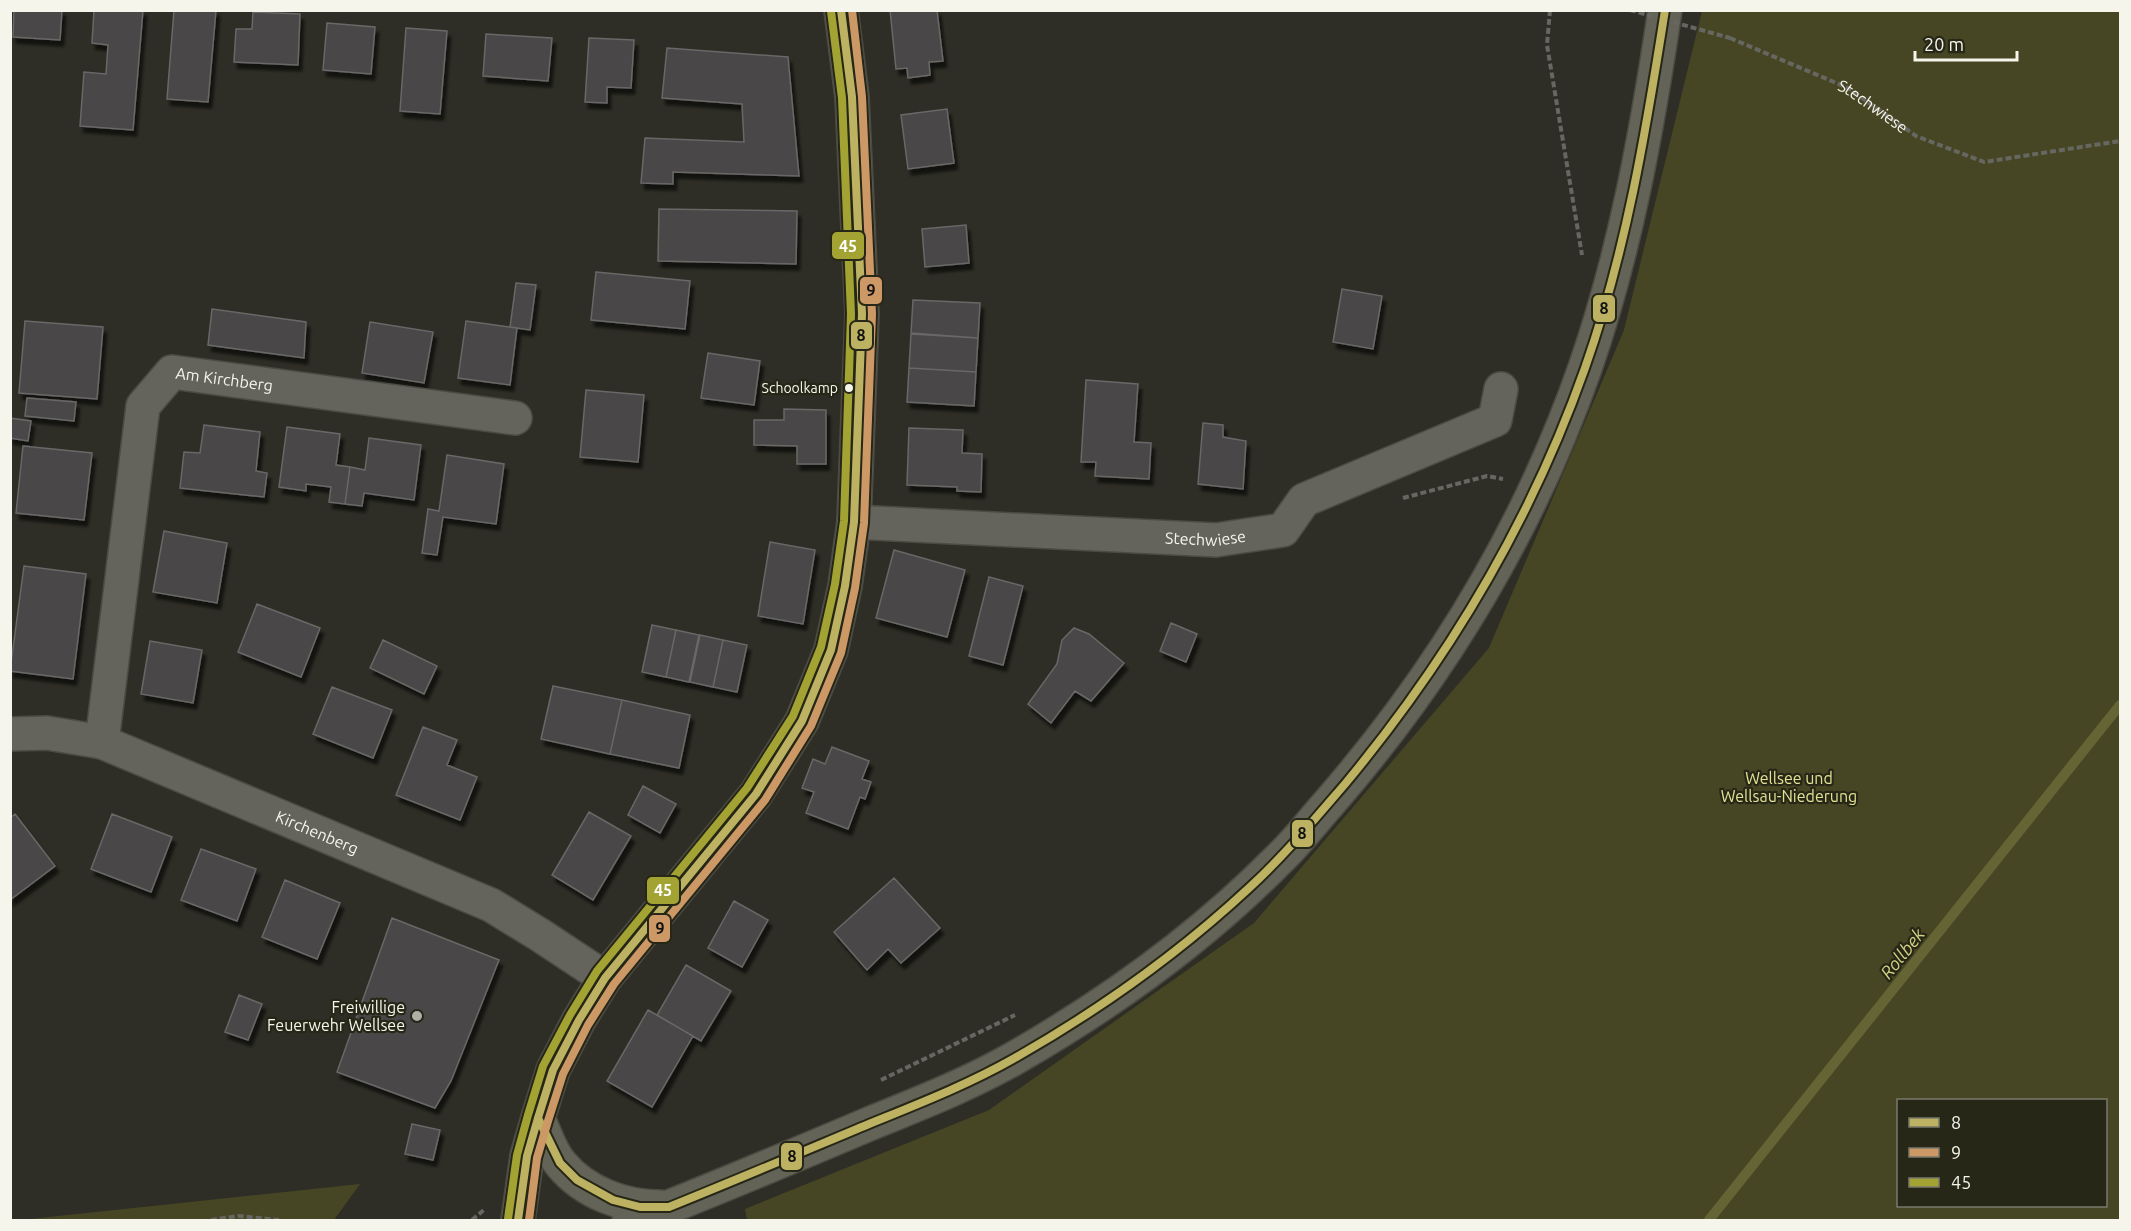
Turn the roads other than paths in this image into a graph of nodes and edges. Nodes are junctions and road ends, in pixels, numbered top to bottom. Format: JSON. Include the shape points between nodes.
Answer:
{"nodes":[{"id":1,"x":840,"y":11,"type":"edge"},
{"id":2,"x":1651,"y":15,"type":"edge"},
{"id":3,"x":1501,"y":389,"type":"dead end"},
{"id":4,"x":514,"y":418,"type":"dead end"},
{"id":5,"x":854,"y":522,"type":"junction"},
{"id":6,"x":10,"y":734,"type":"edge"},
{"id":7,"x":102,"y":742,"type":"junction"},
{"id":8,"x":605,"y":978,"type":"junction"},
{"id":9,"x":538,"y":1118,"type":"junction"},
{"id":10,"x":669,"y":1207,"type":"junction"},
{"id":11,"x":518,"y":1221,"type":"edge"},
{"id":12,"x":629,"y":1221,"type":"edge"}],
"edges":[{"from":1,"to":5,"type":"street","via":[[852,97],[862,314]]},
{"from":2,"to":10,"type":"main road","via":[[1643,141],[1622,238],[1586,365],[1563,425],[1513,536],[1467,618],[1359,768],[1281,858],[1240,896],[1188,941],[1088,1012],[965,1085]]},
{"from":3,"to":5,"type":"street","name":"Stechwiese","via":[[1495,420],[1304,500],[1283,530],[1216,540]]},
{"from":4,"to":7,"type":"street","name":"Am Kirchberg","via":[[172,372],[143,406]]},
{"from":5,"to":8,"type":"street","via":[[831,650],[802,722],[756,794]]},
{"from":6,"to":7,"type":"street","name":"Kirchenberg","via":[[46,733]]},
{"from":7,"to":8,"type":"street","name":"Kirchenberg","via":[[491,905]]},
{"from":8,"to":9,"type":"street","via":[[553,1070]]},
{"from":9,"to":10,"type":"main road","via":[[560,1163],[577,1180],[614,1200],[640,1207]]},
{"from":9,"to":11,"type":"street","via":[[527,1156]]},
{"from":10,"to":12,"type":"main road"}]}
